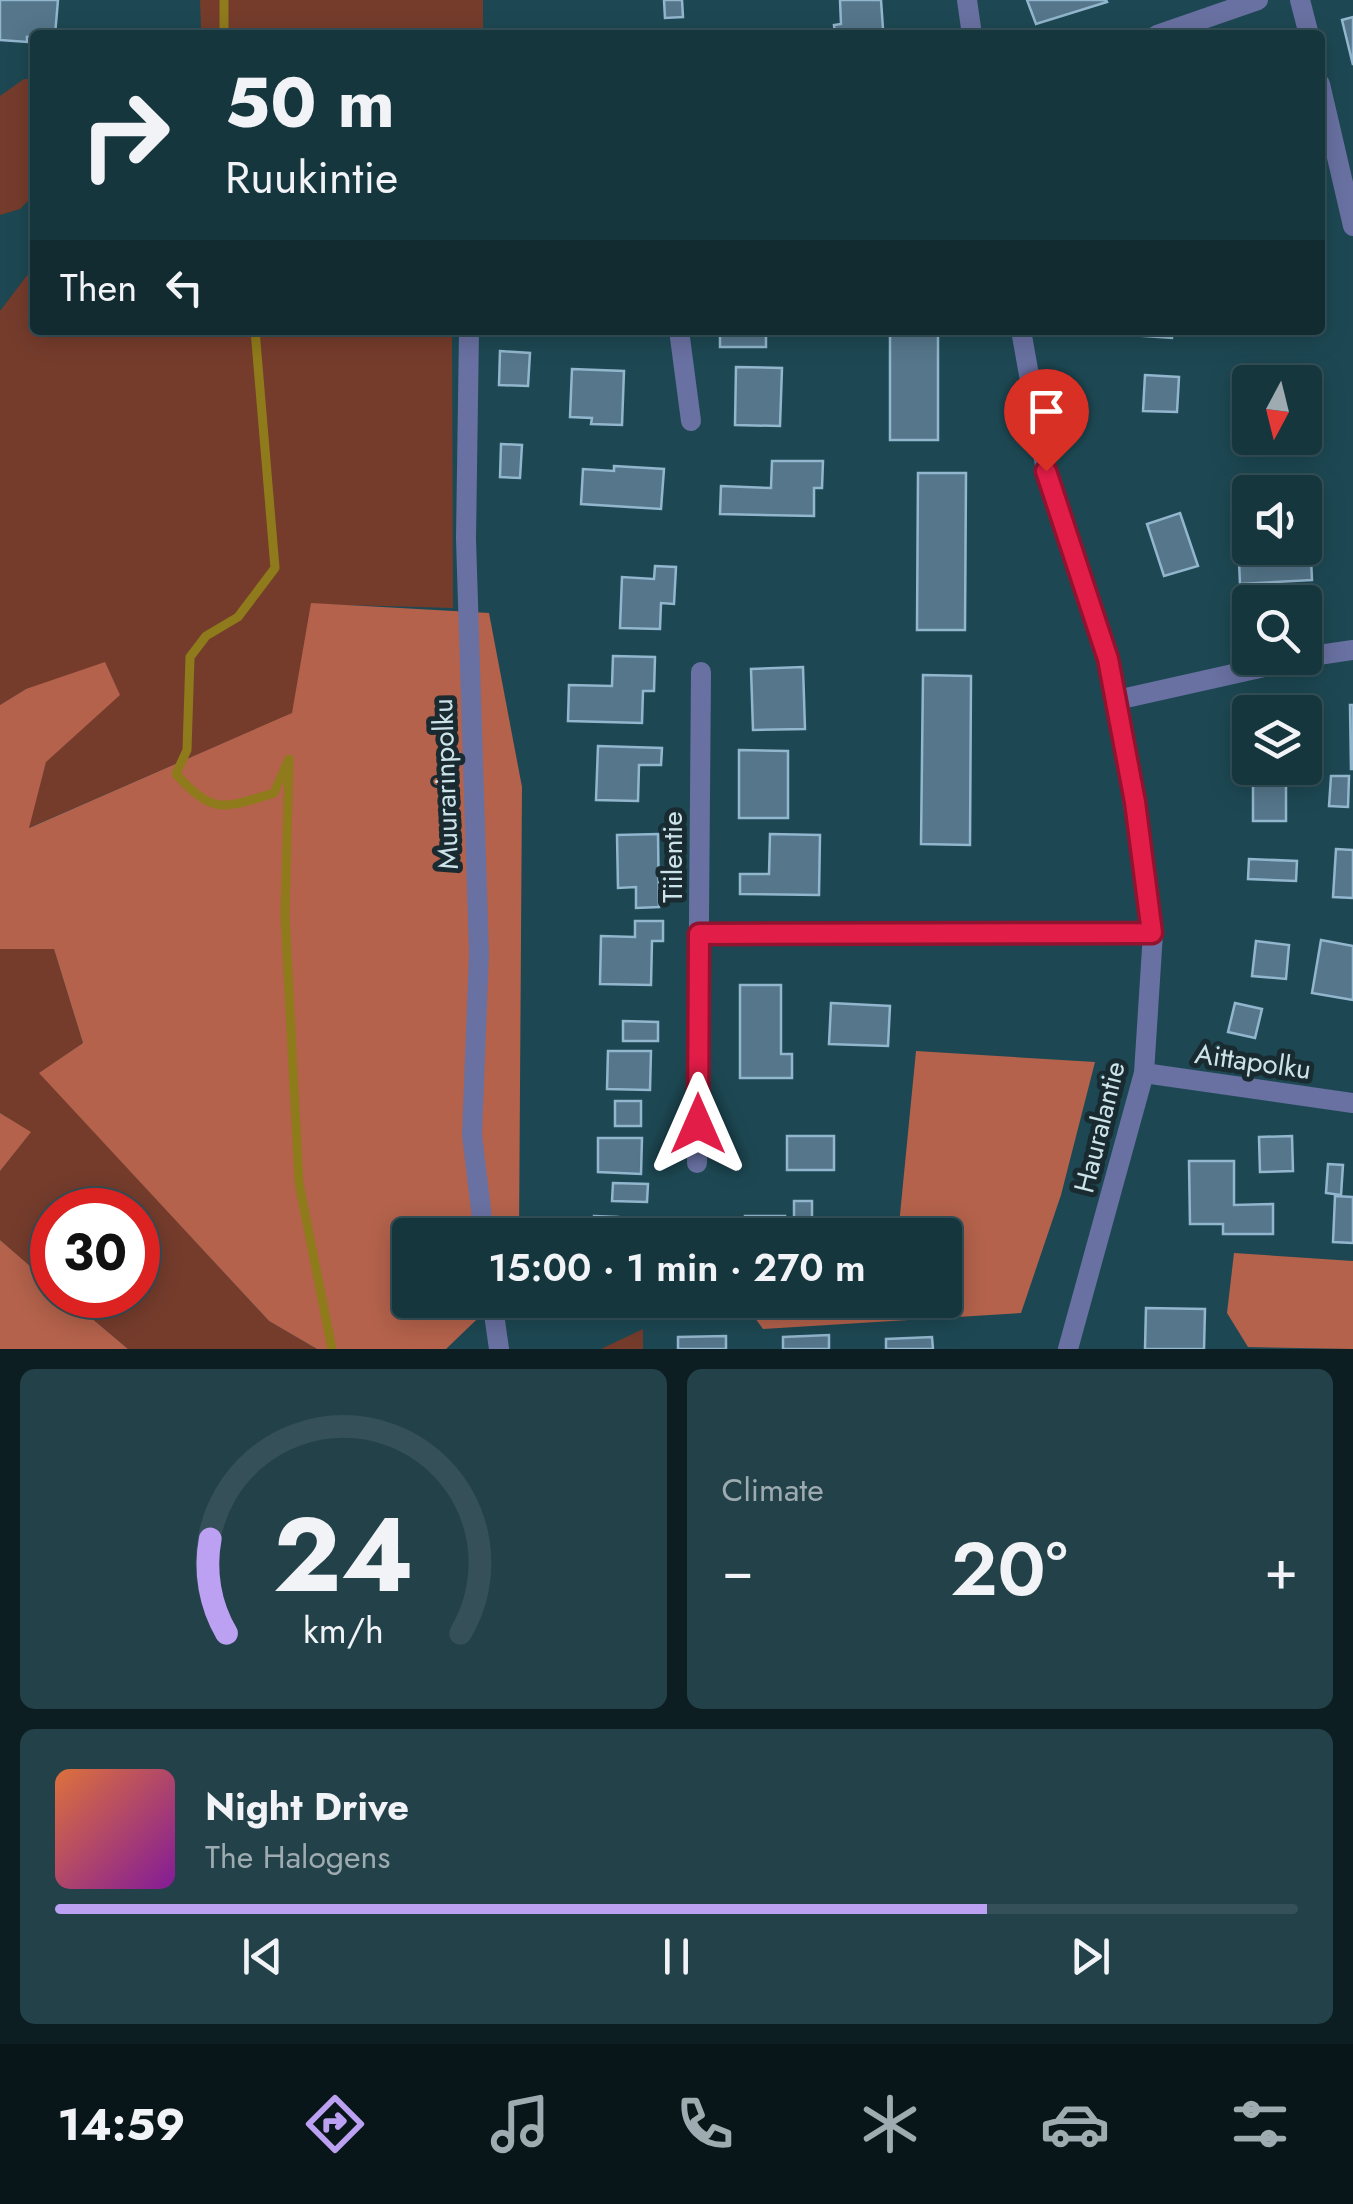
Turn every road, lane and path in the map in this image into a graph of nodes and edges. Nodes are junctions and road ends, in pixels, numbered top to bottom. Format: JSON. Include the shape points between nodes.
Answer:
{"nodes":[{"id":1,"x":967,"y":0,"type":"edge"},
{"id":2,"x":1258,"y":0,"type":"edge"},
{"id":3,"x":1300,"y":0,"type":"edge"},
{"id":4,"x":971,"y":30,"type":"edge"},
{"id":5,"x":1171,"y":30,"type":"edge"},
{"id":6,"x":1307,"y":30,"type":"edge"},
{"id":7,"x":1325,"y":106,"type":"edge"},
{"id":8,"x":1353,"y":226,"type":"edge"},
{"id":9,"x":469,"y":335,"type":"edge"},
{"id":10,"x":679,"y":335,"type":"edge"},
{"id":11,"x":1022,"y":335,"type":"edge"},
{"id":12,"x":692,"y":422,"type":"dead end"},
{"id":13,"x":1353,"y":650,"type":"edge"},
{"id":14,"x":1322,"y":655,"type":"edge"},
{"id":15,"x":701,"y":672,"type":"dead end"},
{"id":16,"x":1232,"y":674,"type":"edge"},
{"id":17,"x":1117,"y":700,"type":"junction"},
{"id":18,"x":1152,"y":933,"type":"junction"},
{"id":19,"x":699,"y":934,"type":"junction"},
{"id":20,"x":1144,"y":1073,"type":"junction"},
{"id":21,"x":1353,"y":1103,"type":"edge"},
{"id":22,"x":698,"y":1162,"type":"dead end"},
{"id":23,"x":482,"y":1218,"type":"edge"},
{"id":24,"x":495,"y":1318,"type":"edge"},
{"id":25,"x":499,"y":1349,"type":"edge"},
{"id":26,"x":1068,"y":1349,"type":"edge"}],
"edges":[{"from":1,"to":4,"type":"street"},
{"from":2,"to":5,"type":"street"},
{"from":3,"to":6,"type":"street"},
{"from":7,"to":8,"type":"street"},
{"from":9,"to":23,"type":"street","name":"Muurarinpolku","via":[[466,540],[479,954],[472,1135]]},
{"from":10,"to":12,"type":"street"},
{"from":11,"to":17,"type":"street","name":"Hauralantie","via":[[1046,471]]},
{"from":13,"to":14,"type":"street"},
{"from":15,"to":19,"type":"street","name":"Tiilentie"},
{"from":16,"to":17,"type":"street"},
{"from":17,"to":18,"type":"street","name":"Hauralantie"},
{"from":18,"to":19,"type":"street"},
{"from":18,"to":20,"type":"street","name":"Hauralantie"},
{"from":19,"to":22,"type":"street","name":"Tiilentie"},
{"from":20,"to":21,"type":"street","name":"Aittapolku"},
{"from":20,"to":26,"type":"street","name":"Hauralantie"},
{"from":24,"to":25,"type":"street"}]}
